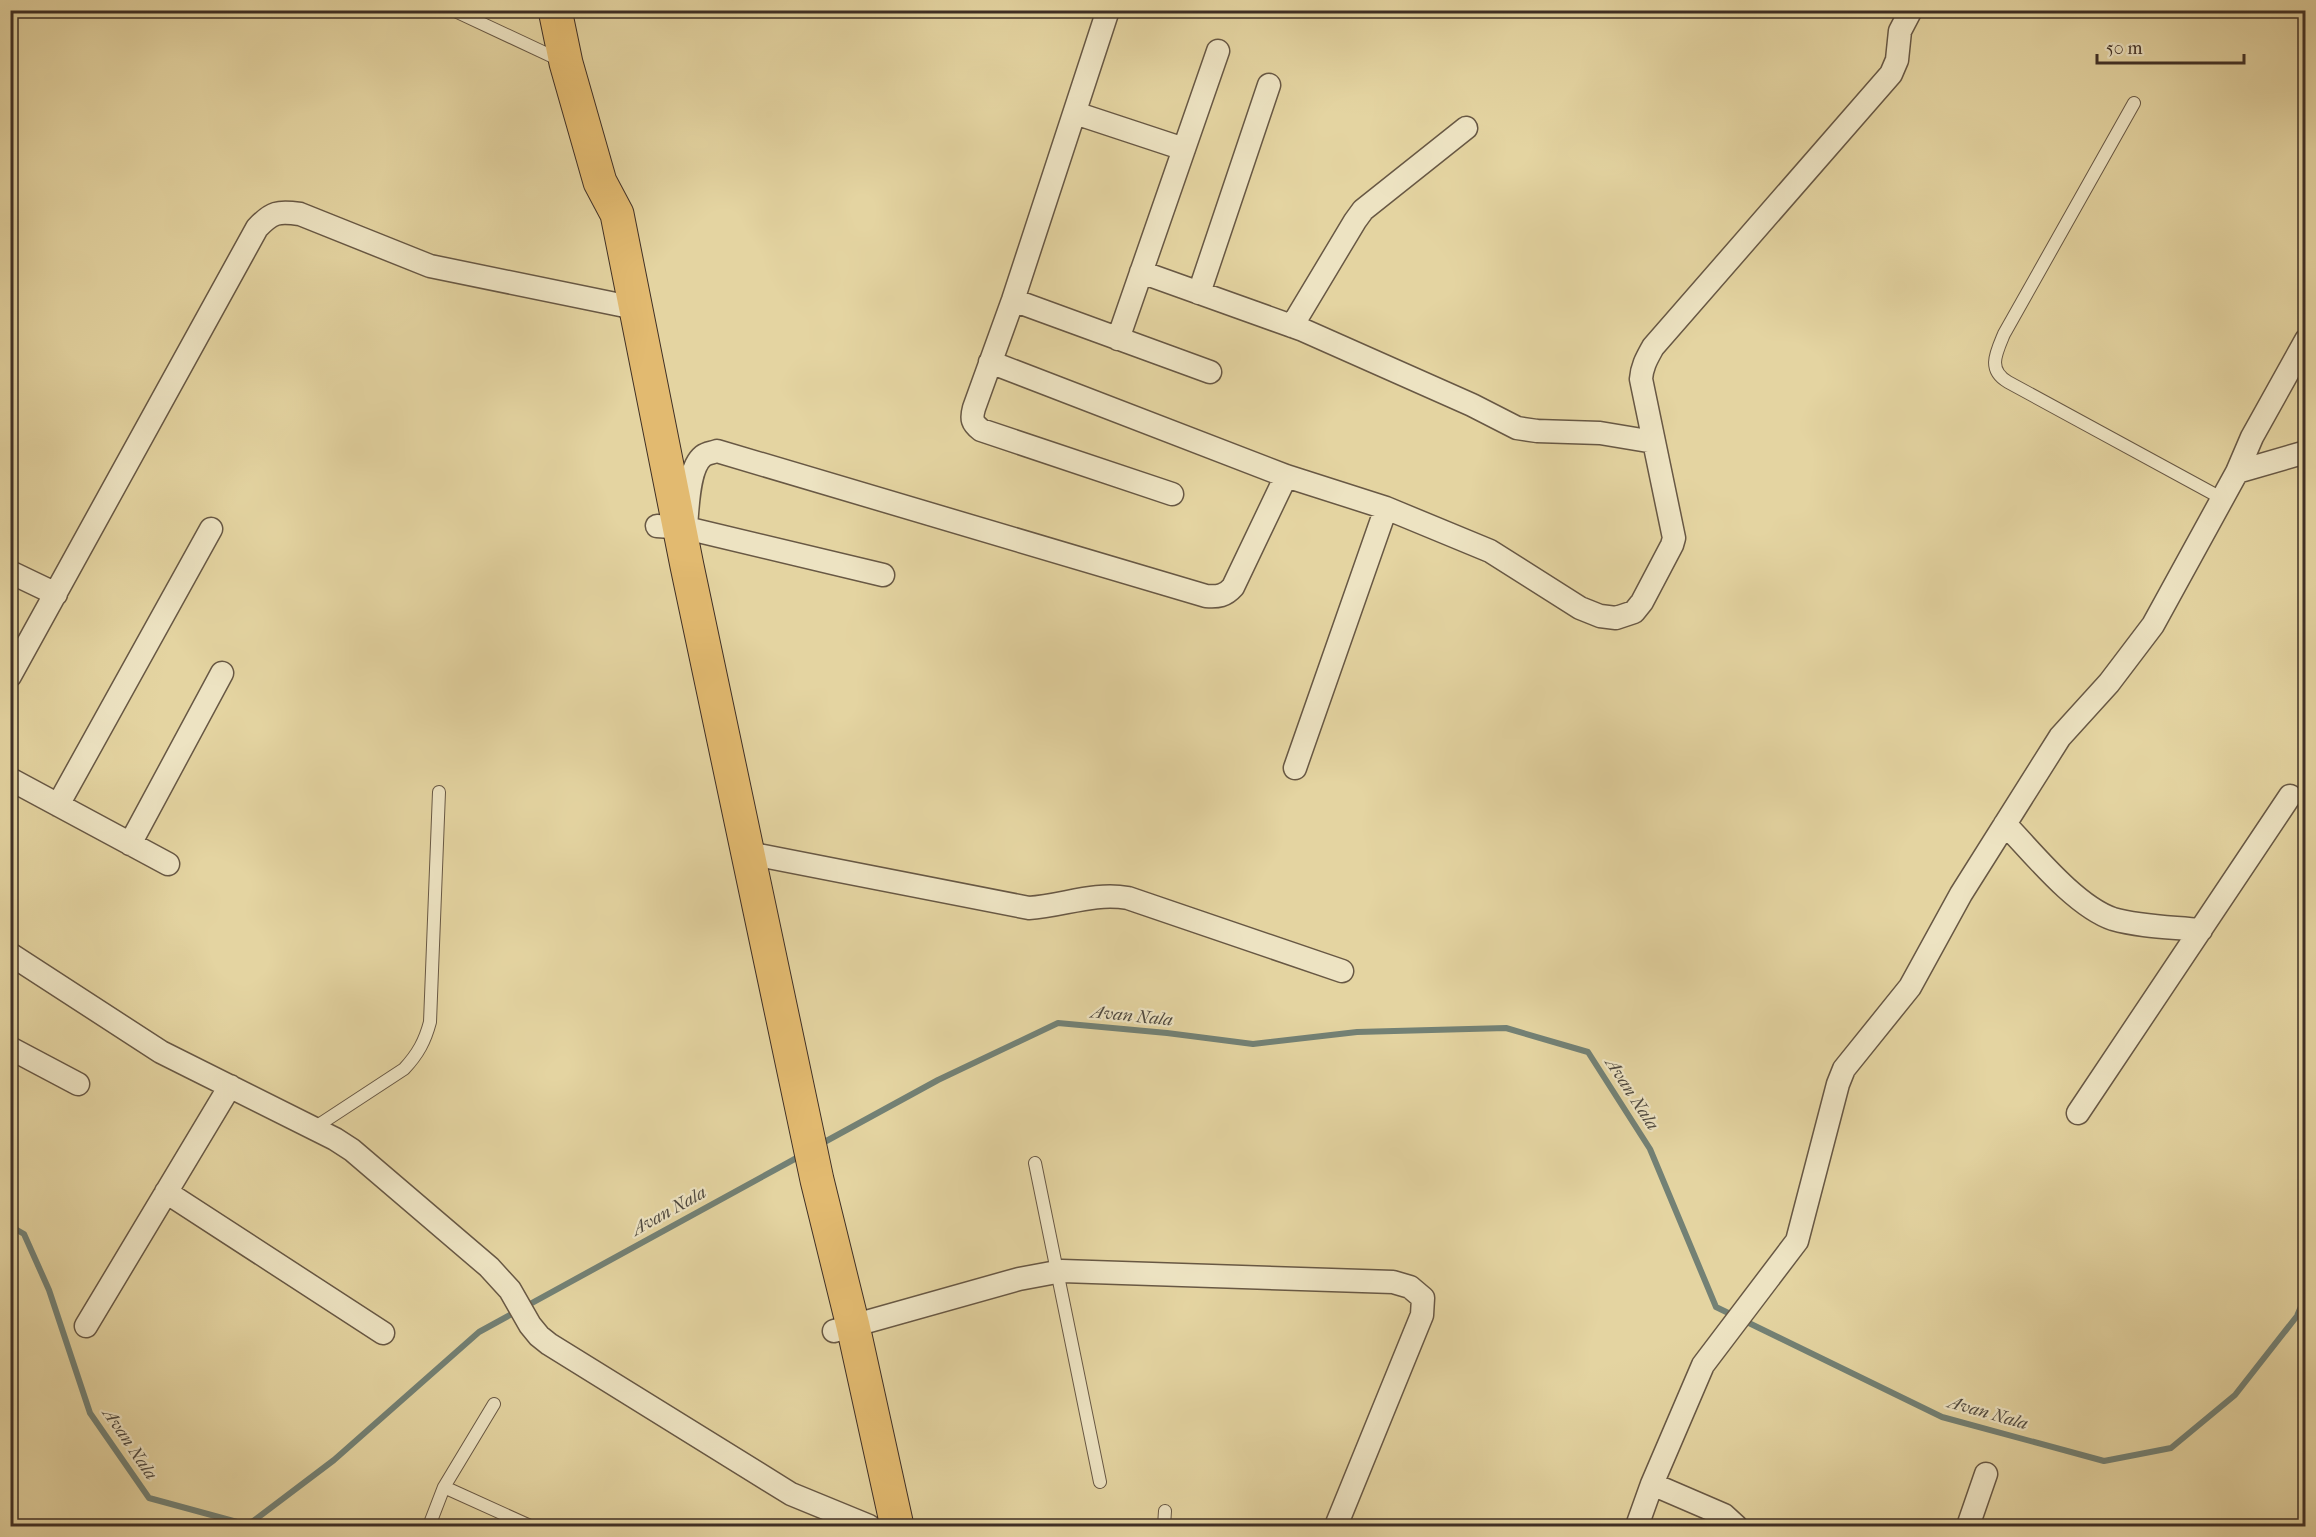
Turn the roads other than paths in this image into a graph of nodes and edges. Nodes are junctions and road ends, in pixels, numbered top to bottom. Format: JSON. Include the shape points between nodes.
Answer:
{"nodes":[{"id":1,"x":453,"y":10,"type":"edge"},
{"id":2,"x":555,"y":10,"type":"edge"},
{"id":3,"x":1108,"y":10,"type":"edge"},
{"id":4,"x":1911,"y":10,"type":"edge"},
{"id":5,"x":1218,"y":51,"type":"dead end"},
{"id":6,"x":566,"y":63,"type":"junction"},
{"id":7,"x":1269,"y":84,"type":"dead end"},
{"id":8,"x":2134,"y":103,"type":"dead end"},
{"id":9,"x":1075,"y":113,"type":"junction"},
{"id":10,"x":1466,"y":128,"type":"dead end"},
{"id":11,"x":1185,"y":149,"type":"junction"},
{"id":12,"x":1142,"y":272,"type":"junction"},
{"id":13,"x":1199,"y":293,"type":"junction"},
{"id":14,"x":1013,"y":300,"type":"junction"},
{"id":15,"x":625,"y":307,"type":"junction"},
{"id":16,"x":1292,"y":326,"type":"junction"},
{"id":17,"x":1118,"y":339,"type":"junction"},
{"id":18,"x":2306,"y":340,"type":"edge"},
{"id":19,"x":990,"y":362,"type":"junction"},
{"id":20,"x":1210,"y":372,"type":"dead end"},
{"id":21,"x":1654,"y":442,"type":"junction"},
{"id":22,"x":2306,"y":452,"type":"edge"},
{"id":23,"x":2237,"y":472,"type":"junction"},
{"id":24,"x":1286,"y":476,"type":"junction"},
{"id":25,"x":1172,"y":494,"type":"dead end"},
{"id":26,"x":2223,"y":499,"type":"junction"},
{"id":27,"x":1386,"y":508,"type":"junction"},
{"id":28,"x":674,"y":527,"type":"junction"},
{"id":29,"x":211,"y":529,"type":"dead end"},
{"id":30,"x":10,"y":572,"type":"edge"},
{"id":31,"x":883,"y":575,"type":"dead end"},
{"id":32,"x":56,"y":594,"type":"junction"},
{"id":33,"x":222,"y":673,"type":"dead end"},
{"id":34,"x":10,"y":676,"type":"edge"},
{"id":35,"x":1294,"y":768,"type":"dead end"},
{"id":36,"x":10,"y":779,"type":"edge"},
{"id":37,"x":439,"y":792,"type":"dead end"},
{"id":38,"x":2290,"y":796,"type":"dead end"},
{"id":39,"x":58,"y":805,"type":"junction"},
{"id":40,"x":2005,"y":824,"type":"junction"},
{"id":41,"x":130,"y":844,"type":"junction"},
{"id":42,"x":748,"y":853,"type":"junction"},
{"id":43,"x":168,"y":864,"type":"dead end"},
{"id":44,"x":2201,"y":930,"type":"junction"},
{"id":45,"x":10,"y":954,"type":"edge"},
{"id":46,"x":1342,"y":971,"type":"dead end"},
{"id":47,"x":10,"y":1048,"type":"edge"},
{"id":48,"x":78,"y":1084,"type":"dead end"},
{"id":49,"x":790,"y":1085,"type":"junction"},
{"id":50,"x":230,"y":1086,"type":"junction"},
{"id":51,"x":2078,"y":1113,"type":"dead end"},
{"id":52,"x":314,"y":1128,"type":"junction"},
{"id":53,"x":1035,"y":1163,"type":"dead end"},
{"id":54,"x":166,"y":1192,"type":"junction"},
{"id":55,"x":1056,"y":1272,"type":"junction"},
{"id":56,"x":86,"y":1326,"type":"dead end"},
{"id":57,"x":843,"y":1328,"type":"junction"},
{"id":58,"x":383,"y":1333,"type":"dead end"},
{"id":59,"x":494,"y":1404,"type":"dead end"},
{"id":60,"x":1986,"y":1474,"type":"dead end"},
{"id":61,"x":1100,"y":1482,"type":"dead end"},
{"id":62,"x":1652,"y":1484,"type":"junction"},
{"id":63,"x":444,"y":1487,"type":"junction"},
{"id":64,"x":1165,"y":1511,"type":"dead end"},
{"id":65,"x":429,"y":1527,"type":"edge"},
{"id":66,"x":530,"y":1527,"type":"edge"},
{"id":67,"x":869,"y":1527,"type":"edge"},
{"id":68,"x":876,"y":1527,"type":"edge"},
{"id":69,"x":897,"y":1527,"type":"edge"},
{"id":70,"x":1164,"y":1527,"type":"edge"},
{"id":71,"x":1336,"y":1527,"type":"edge"},
{"id":72,"x":1637,"y":1527,"type":"edge"},
{"id":73,"x":1736,"y":1527,"type":"edge"},
{"id":74,"x":1968,"y":1527,"type":"edge"}],
"edges":[{"from":1,"to":6,"type":"lane"},
{"from":2,"to":6,"type":"main road"},
{"from":3,"to":9,"type":"street"},
{"from":4,"to":21,"type":"street","via":[[1900,31],[1897,60],[1891,74],[1653,347],[1641,379]]},
{"from":5,"to":11,"type":"street"},
{"from":6,"to":15,"type":"main road","via":[[600,182],[598,224]]},
{"from":7,"to":13,"type":"street"},
{"from":8,"to":26,"type":"lane","via":[[2004,334],[1995,367],[1999,377],[2007,382]]},
{"from":9,"to":11,"type":"street"},
{"from":9,"to":14,"type":"street"},
{"from":10,"to":16,"type":"street","via":[[1363,210]]},
{"from":11,"to":12,"type":"street"},
{"from":12,"to":13,"type":"street"},
{"from":12,"to":17,"type":"street"},
{"from":13,"to":16,"type":"street"},
{"from":14,"to":17,"type":"street"},
{"from":14,"to":19,"type":"street"},
{"from":15,"to":28,"type":"main road"},
{"from":15,"to":32,"type":"street","via":[[430,266],[300,214],[283,212],[269,216],[257,228]]},
{"from":16,"to":21,"type":"street","via":[[1517,428],[1600,433]]},
{"from":17,"to":20,"type":"street"},
{"from":18,"to":23,"type":"street"},
{"from":19,"to":24,"type":"street"},
{"from":19,"to":25,"type":"street","via":[[972,419],[981,430]]},
{"from":21,"to":27,"type":"street","via":[[1674,538],[1642,602],[1634,612],[1616,618],[1580,608],[1490,551]]},
{"from":22,"to":23,"type":"street"},
{"from":23,"to":26,"type":"street"},
{"from":24,"to":27,"type":"street"},
{"from":24,"to":28,"type":"street","via":[[1233,587],[1217,597],[717,451],[704,455],[693,474]]},
{"from":26,"to":40,"type":"street","via":[[2157,619],[2115,675],[2060,737]]},
{"from":27,"to":35,"type":"street"},
{"from":28,"to":31,"type":"street"},
{"from":28,"to":42,"type":"main road"},
{"from":28,"to":49,"type":"main road"},
{"from":29,"to":39,"type":"street"},
{"from":30,"to":32,"type":"street"},
{"from":32,"to":34,"type":"street"},
{"from":33,"to":41,"type":"street"},
{"from":36,"to":39,"type":"street"},
{"from":37,"to":52,"type":"lane","via":[[430,1022],[424,1042],[404,1069]]},
{"from":38,"to":44,"type":"street"},
{"from":39,"to":41,"type":"street"},
{"from":40,"to":44,"type":"street","via":[[2072,893],[2111,918]]},
{"from":40,"to":62,"type":"street","via":[[1910,987],[1845,1070],[1797,1241],[1703,1365]]},
{"from":41,"to":43,"type":"street"},
{"from":42,"to":46,"type":"street","via":[[1029,908],[1098,896],[1128,898]]},
{"from":42,"to":49,"type":"main road"},
{"from":44,"to":51,"type":"street"},
{"from":45,"to":50,"type":"street","via":[[161,1052]]},
{"from":47,"to":48,"type":"street"},
{"from":49,"to":57,"type":"main road"},
{"from":50,"to":52,"type":"street"},
{"from":50,"to":54,"type":"street"},
{"from":52,"to":67,"type":"street","via":[[352,1150],[489,1267],[510,1290],[530,1325],[549,1344],[791,1494]]},
{"from":53,"to":55,"type":"lane"},
{"from":54,"to":56,"type":"street"},
{"from":54,"to":58,"type":"street"},
{"from":55,"to":57,"type":"street"},
{"from":55,"to":61,"type":"lane"},
{"from":55,"to":71,"type":"street","via":[[1393,1282],[1410,1287],[1423,1298],[1422,1315]]},
{"from":57,"to":68,"type":"main road"},
{"from":57,"to":69,"type":"main road"},
{"from":59,"to":63,"type":"lane"},
{"from":60,"to":74,"type":"street"},
{"from":62,"to":72,"type":"street"},
{"from":62,"to":73,"type":"street","via":[[1724,1515]]},
{"from":63,"to":65,"type":"lane"},
{"from":63,"to":66,"type":"lane"},
{"from":64,"to":70,"type":"lane"}]}
